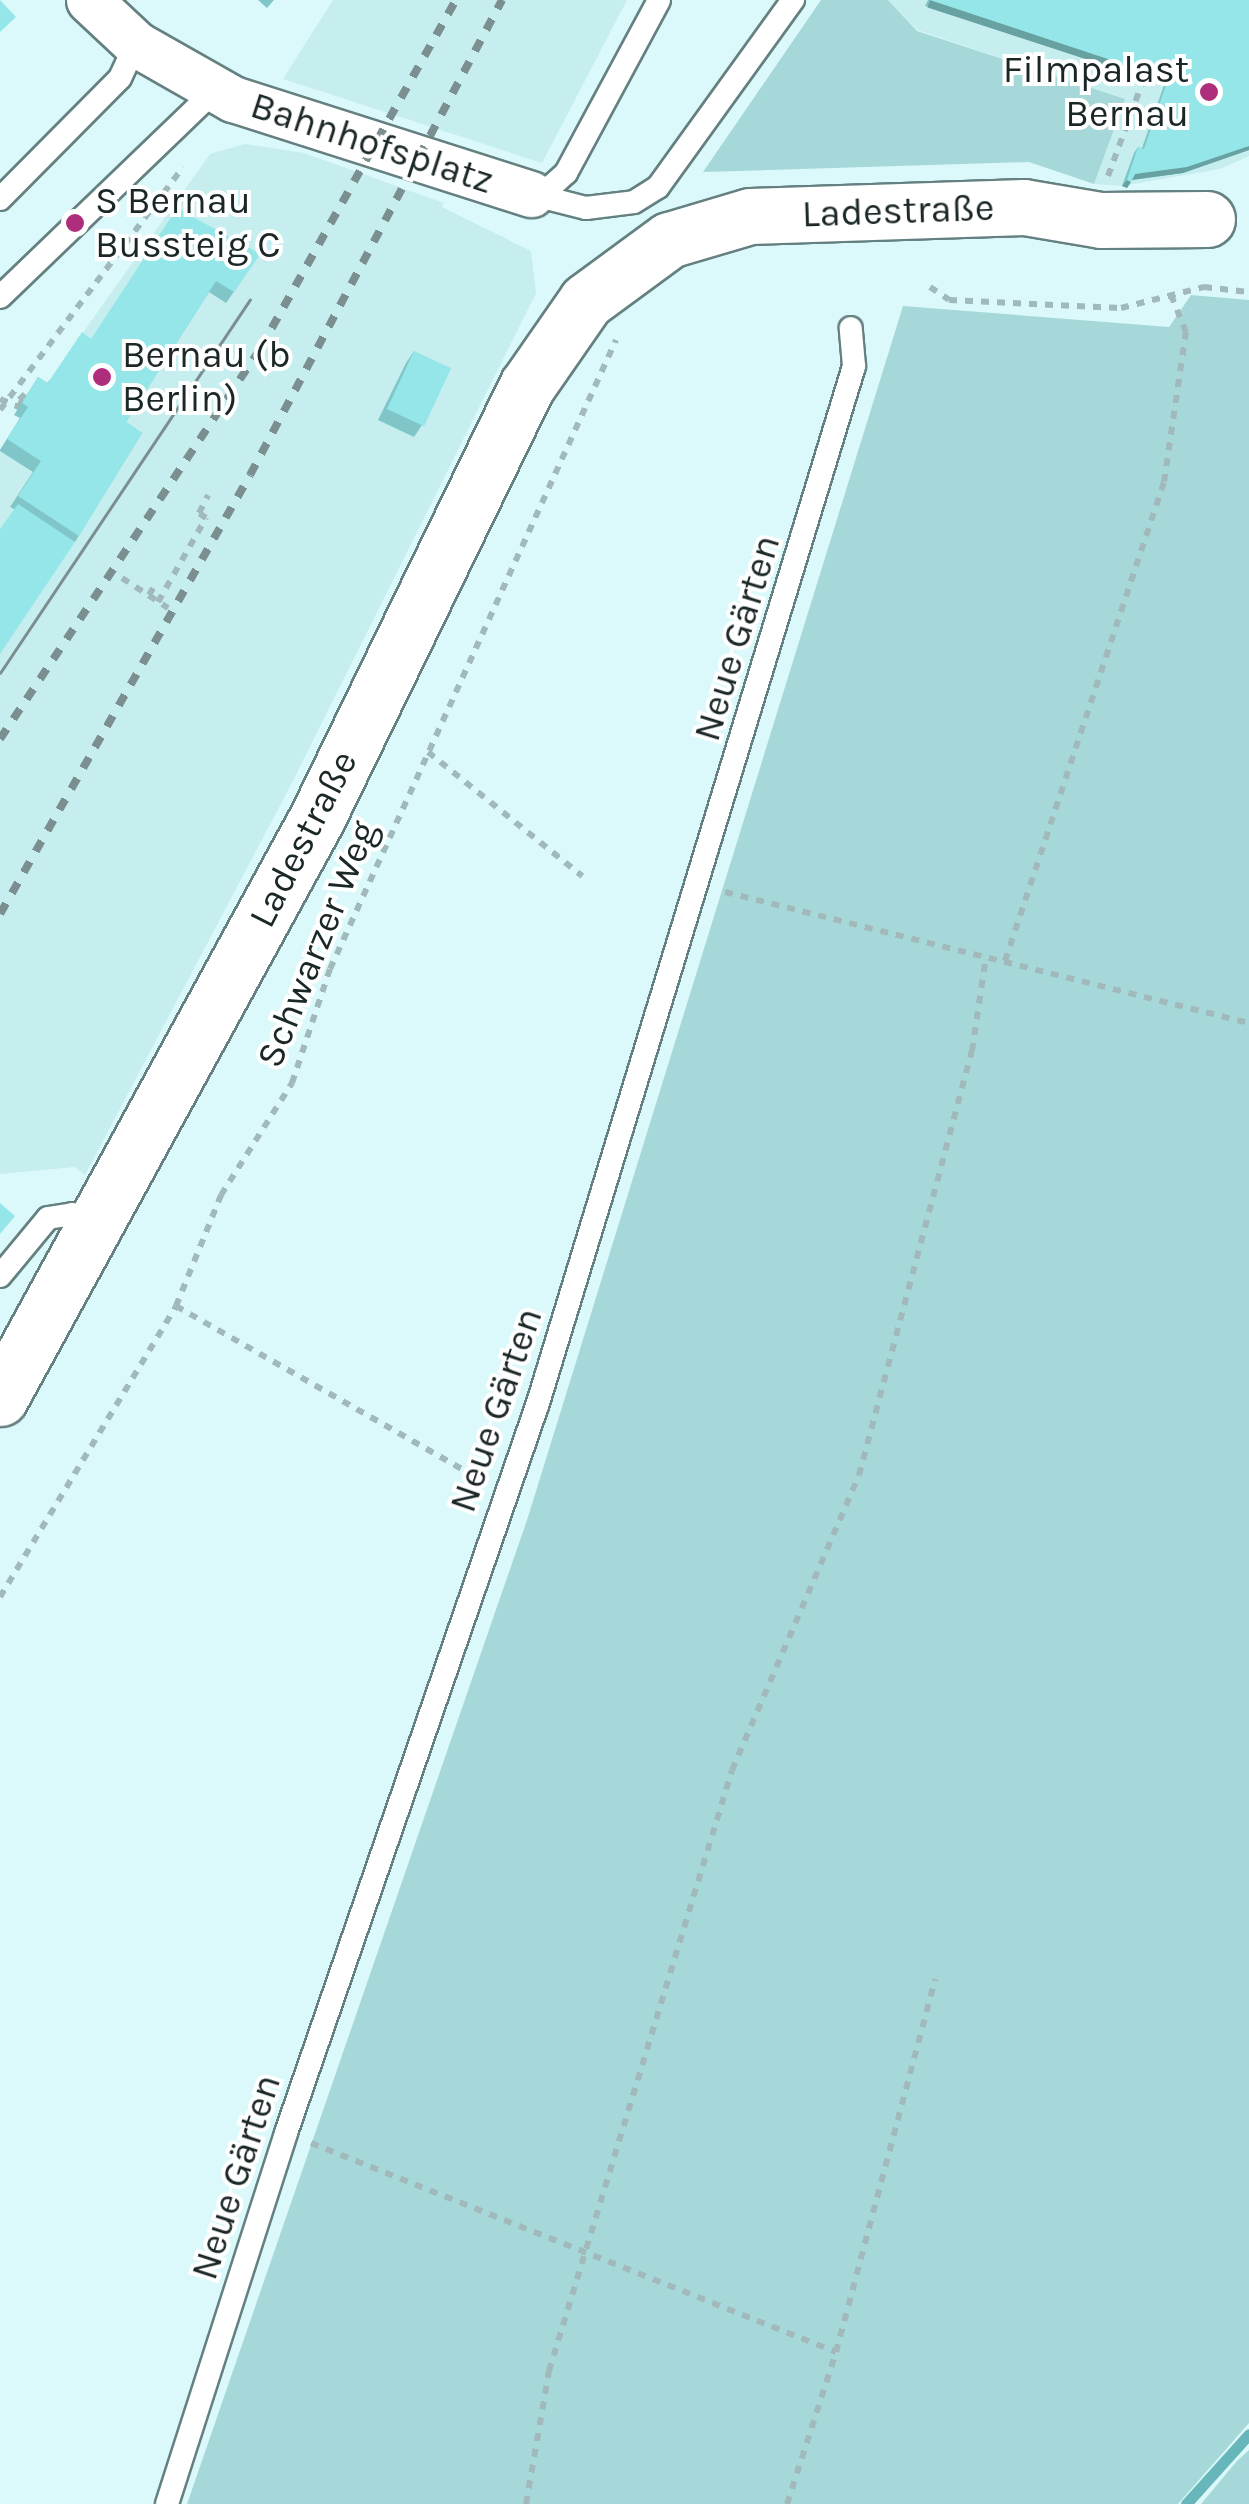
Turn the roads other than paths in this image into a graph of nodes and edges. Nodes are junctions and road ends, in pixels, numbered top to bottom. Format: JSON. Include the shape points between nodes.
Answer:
{"nodes":[{"id":1,"x":89,"y":0,"type":"edge"},
{"id":2,"x":659,"y":0,"type":"edge"},
{"id":3,"x":793,"y":0,"type":"edge"},
{"id":4,"x":136,"y":44,"type":"junction"},
{"id":5,"x":224,"y":95,"type":"junction"},
{"id":6,"x":532,"y":194,"type":"junction"},
{"id":7,"x":0,"y":200,"type":"edge"},
{"id":8,"x":1228,"y":213,"type":"edge"},
{"id":9,"x":0,"y":297,"type":"edge"},
{"id":10,"x":850,"y":328,"type":"dead end"},
{"id":11,"x":101,"y":1221,"type":"junction"},
{"id":12,"x":0,"y":1276,"type":"edge"},
{"id":13,"x":0,"y":1398,"type":"edge"},
{"id":14,"x":166,"y":2504,"type":"edge"}],
"edges":[{"from":1,"to":4,"type":"street","name":"Bahnhofsplatz"},
{"from":2,"to":6,"type":"lane","via":[[566,173]]},
{"from":3,"to":6,"type":"lane","via":[[658,188],[634,202],[586,208]]},
{"from":4,"to":5,"type":"street","name":"Bahnhofsplatz"},
{"from":4,"to":7,"type":"lane","via":[[120,78]]},
{"from":5,"to":6,"type":"street","name":"Bahnhofsplatz"},
{"from":5,"to":9,"type":"lane","name":"Bahnhofsplatz"},
{"from":8,"to":11,"type":"street","name":"Ladestraße","via":[[1101,220],[1024,206],[750,216],[668,240],[606,284],[576,311],[527,386],[317,818]]},
{"from":10,"to":14,"type":"lane","name":"Neue Gärten","via":[[854,366],[700,886]]},
{"from":11,"to":12,"type":"lane","via":[[72,1214],[48,1218]]},
{"from":11,"to":13,"type":"street","name":"Ladestraße"}]}
